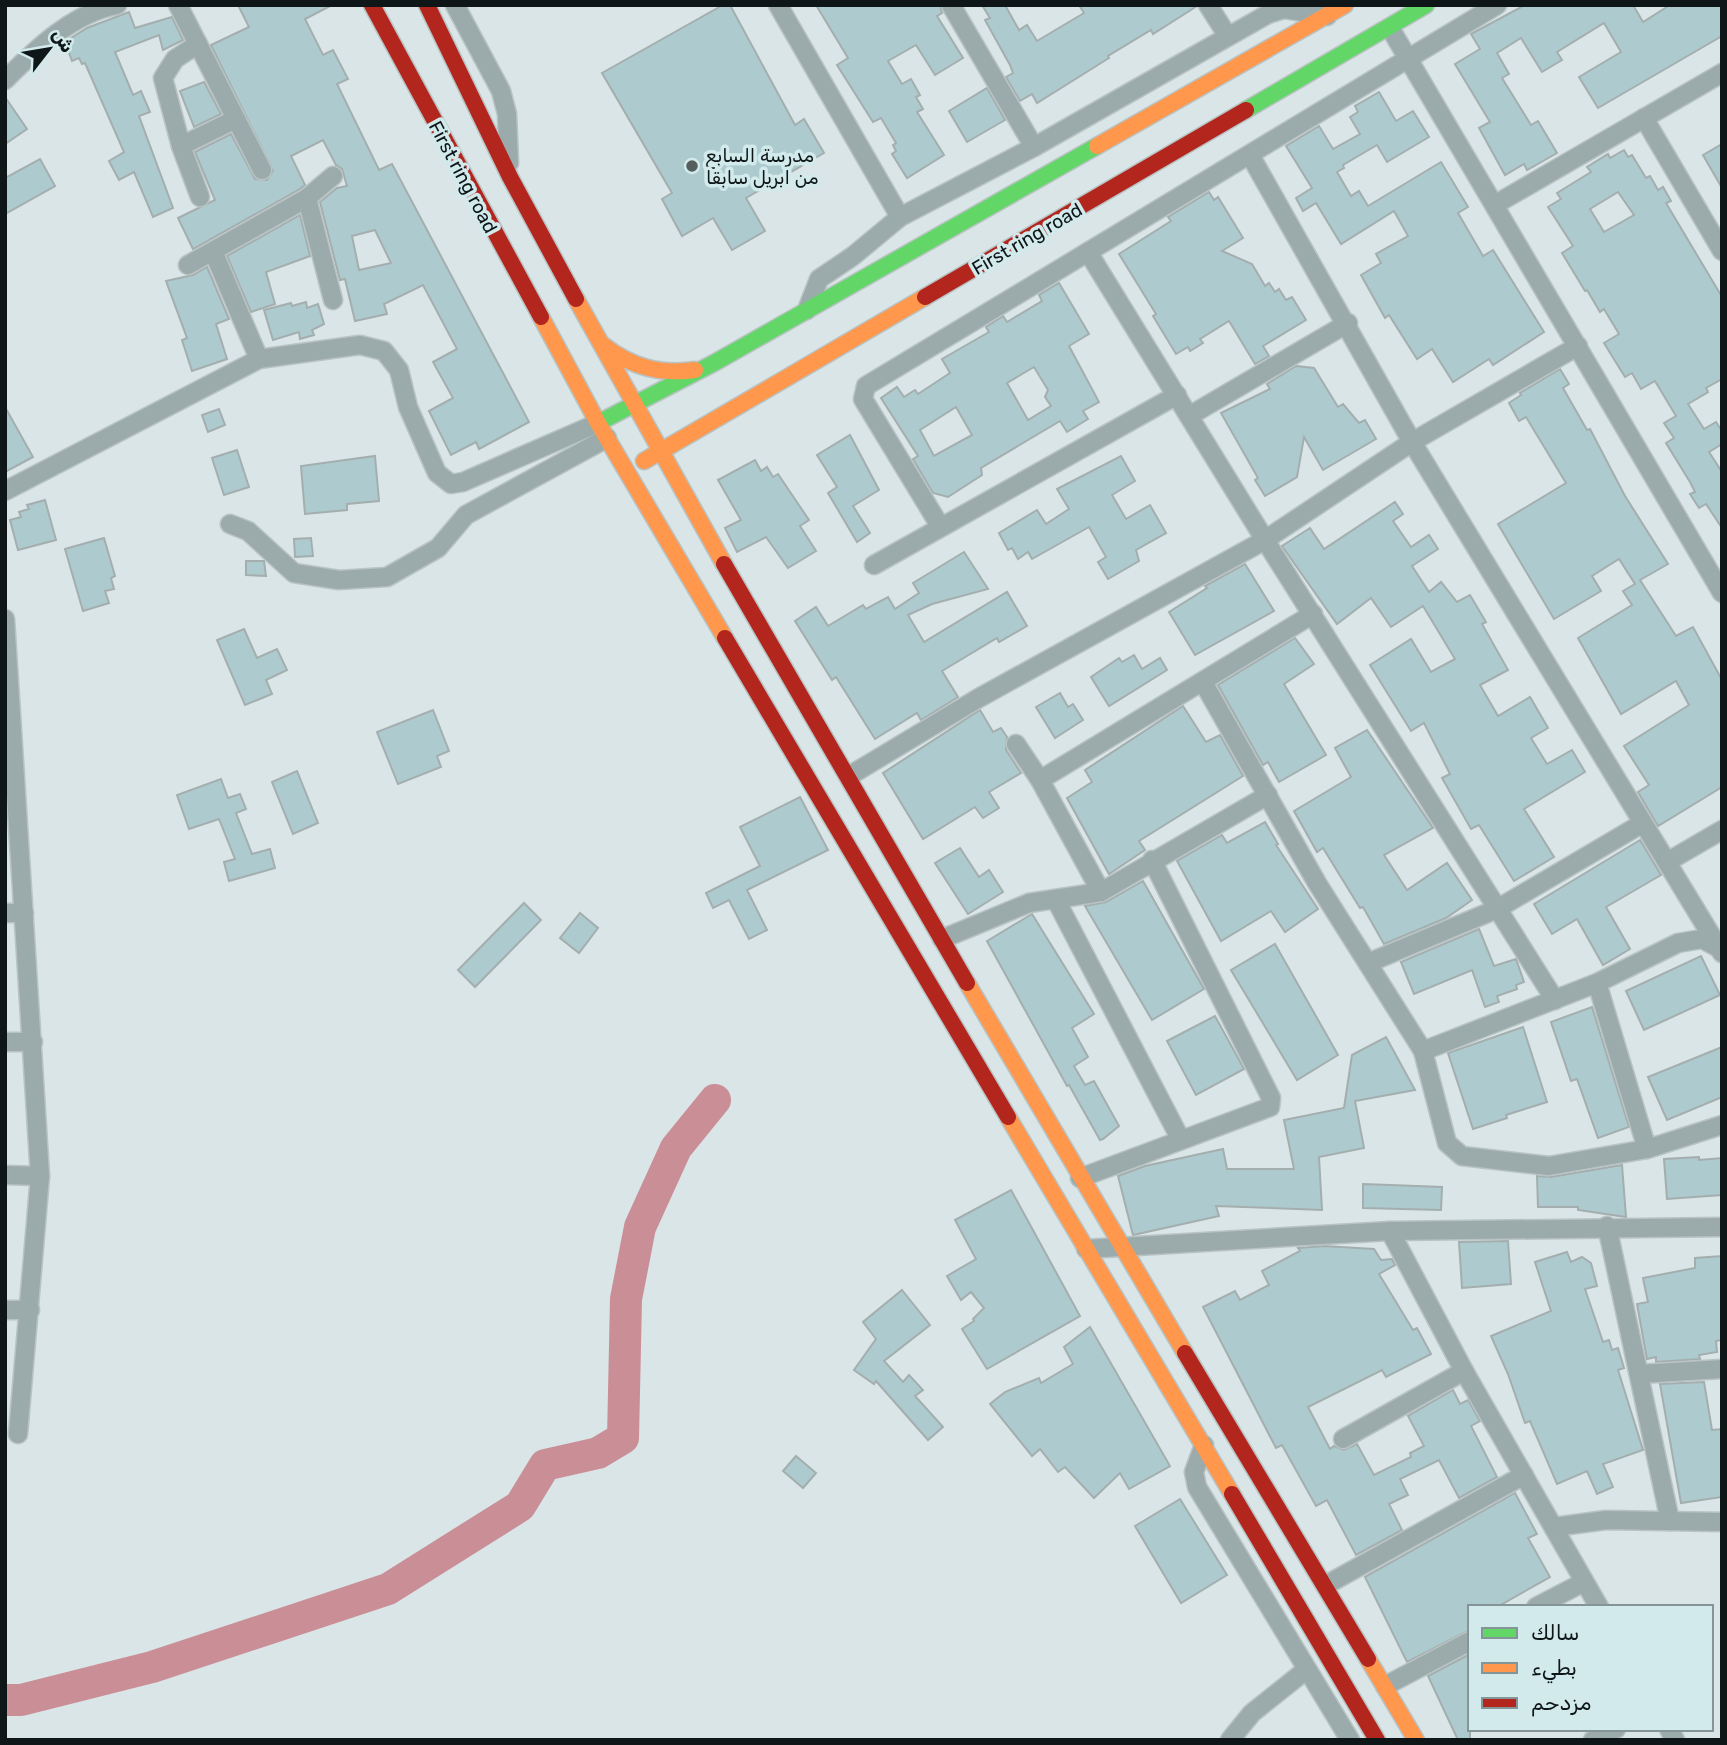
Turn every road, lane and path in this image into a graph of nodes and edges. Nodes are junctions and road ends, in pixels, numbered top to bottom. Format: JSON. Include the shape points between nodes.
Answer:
{"nodes":[{"id":1,"x":117,"y":5,"type":"edge"},
{"id":2,"x":178,"y":5,"type":"edge"},
{"id":3,"x":372,"y":5,"type":"edge"},
{"id":4,"x":427,"y":5,"type":"edge"},
{"id":5,"x":454,"y":5,"type":"edge"},
{"id":6,"x":778,"y":5,"type":"edge"},
{"id":7,"x":951,"y":5,"type":"edge"},
{"id":8,"x":1208,"y":5,"type":"edge"},
{"id":9,"x":1497,"y":5,"type":"edge"},
{"id":10,"x":96,"y":7,"type":"edge"},
{"id":11,"x":1414,"y":8,"type":"edge"},
{"id":12,"x":1338,"y":9,"type":"edge"},
{"id":13,"x":1390,"y":28,"type":"junction"},
{"id":14,"x":1227,"y":35,"type":"junction"},
{"id":15,"x":198,"y":44,"type":"junction"},
{"id":16,"x":1409,"y":59,"type":"junction"},
{"id":17,"x":1722,"y":73,"type":"edge"},
{"id":18,"x":5,"y":80,"type":"edge"},
{"id":19,"x":1644,"y":118,"type":"junction"},
{"id":20,"x":236,"y":119,"type":"junction"},
{"id":21,"x":491,"y":137,"type":"junction"},
{"id":22,"x":181,"y":146,"type":"junction"},
{"id":23,"x":1034,"y":147,"type":"junction"},
{"id":24,"x":1250,"y":155,"type":"junction"},
{"id":25,"x":453,"y":158,"type":"junction"},
{"id":26,"x":262,"y":170,"type":"dead end"},
{"id":27,"x":333,"y":176,"type":"dead end"},
{"id":28,"x":510,"y":177,"type":"junction"},
{"id":29,"x":200,"y":197,"type":"dead end"},
{"id":30,"x":307,"y":198,"type":"junction"},
{"id":31,"x":1496,"y":204,"type":"junction"},
{"id":32,"x":900,"y":217,"type":"junction"},
{"id":33,"x":213,"y":251,"type":"junction"},
{"id":34,"x":1722,"y":251,"type":"edge"},
{"id":35,"x":1088,"y":252,"type":"junction"},
{"id":36,"x":188,"y":264,"type":"dead end"},
{"id":37,"x":333,"y":300,"type":"dead end"},
{"id":38,"x":807,"y":310,"type":"junction"},
{"id":39,"x":1348,"y":323,"type":"junction"},
{"id":40,"x":599,"y":342,"type":"junction"},
{"id":41,"x":1578,"y":346,"type":"junction"},
{"id":42,"x":259,"y":359,"type":"junction"},
{"id":43,"x":714,"y":363,"type":"junction"},
{"id":44,"x":1177,"y":395,"type":"junction"},
{"id":45,"x":634,"y":406,"type":"junction"},
{"id":46,"x":1189,"y":416,"type":"junction"},
{"id":47,"x":602,"y":431,"type":"junction"},
{"id":48,"x":1412,"y":442,"type":"junction"},
{"id":49,"x":659,"y":452,"type":"junction"},
{"id":50,"x":626,"y":471,"type":"junction"},
{"id":51,"x":5,"y":491,"type":"edge"},
{"id":52,"x":230,"y":524,"type":"dead end"},
{"id":53,"x":940,"y":526,"type":"junction"},
{"id":54,"x":1265,"y":540,"type":"junction"},
{"id":55,"x":874,"y":565,"type":"dead end"},
{"id":56,"x":1721,"y":591,"type":"edge"},
{"id":57,"x":1313,"y":614,"type":"junction"},
{"id":58,"x":6,"y":626,"type":"edge"},
{"id":59,"x":7,"y":656,"type":"edge"},
{"id":60,"x":1203,"y":682,"type":"junction"},
{"id":61,"x":1016,"y":744,"type":"dead end"},
{"id":62,"x":849,"y":776,"type":"junction"},
{"id":63,"x":11,"y":779,"type":"edge"},
{"id":64,"x":1040,"y":780,"type":"junction"},
{"id":65,"x":1268,"y":795,"type":"junction"},
{"id":66,"x":1643,"y":823,"type":"junction"},
{"id":67,"x":1722,"y":830,"type":"edge"},
{"id":68,"x":1152,"y":860,"type":"junction"},
{"id":69,"x":1667,"y":862,"type":"junction"},
{"id":70,"x":1101,"y":892,"type":"junction"},
{"id":71,"x":1056,"y":900,"type":"junction"},
{"id":72,"x":1497,"y":909,"type":"junction"},
{"id":73,"x":5,"y":913,"type":"edge"},
{"id":74,"x":24,"y":914,"type":"junction"},
{"id":75,"x":942,"y":939,"type":"junction"},
{"id":76,"x":1720,"y":951,"type":"edge"},
{"id":77,"x":1368,"y":963,"type":"junction"},
{"id":78,"x":1597,"y":983,"type":"junction"},
{"id":79,"x":1555,"y":1000,"type":"junction"},
{"id":80,"x":5,"y":1042,"type":"edge"},
{"id":81,"x":33,"y":1042,"type":"junction"},
{"id":82,"x":1423,"y":1051,"type":"junction"},
{"id":83,"x":1722,"y":1125,"type":"edge"},
{"id":84,"x":1181,"y":1140,"type":"junction"},
{"id":85,"x":1647,"y":1149,"type":"junction"},
{"id":86,"x":5,"y":1175,"type":"edge"},
{"id":87,"x":40,"y":1176,"type":"junction"},
{"id":88,"x":1080,"y":1178,"type":"junction"},
{"id":89,"x":1607,"y":1226,"type":"junction"},
{"id":90,"x":1722,"y":1227,"type":"edge"},
{"id":91,"x":1390,"y":1231,"type":"junction"},
{"id":92,"x":1086,"y":1249,"type":"junction"},
{"id":93,"x":1124,"y":1249,"type":"junction"},
{"id":94,"x":5,"y":1310,"type":"edge"},
{"id":95,"x":30,"y":1310,"type":"junction"},
{"id":96,"x":1722,"y":1369,"type":"edge"},
{"id":97,"x":1464,"y":1371,"type":"junction"},
{"id":98,"x":1640,"y":1374,"type":"junction"},
{"id":99,"x":13,"y":1392,"type":"edge"},
{"id":100,"x":18,"y":1434,"type":"dead end"},
{"id":101,"x":1343,"y":1439,"type":"dead end"},
{"id":102,"x":1204,"y":1446,"type":"junction"},
{"id":103,"x":1524,"y":1475,"type":"junction"},
{"id":104,"x":1670,"y":1521,"type":"junction"},
{"id":105,"x":1722,"y":1522,"type":"edge"},
{"id":106,"x":1554,"y":1527,"type":"junction"},
{"id":107,"x":1584,"y":1582,"type":"junction"},
{"id":108,"x":1326,"y":1585,"type":"junction"},
{"id":109,"x":1540,"y":1605,"type":"edge"},
{"id":110,"x":1597,"y":1605,"type":"edge"},
{"id":111,"x":1468,"y":1642,"type":"edge"},
{"id":112,"x":1306,"y":1670,"type":"junction"},
{"id":113,"x":1385,"y":1686,"type":"junction"},
{"id":114,"x":1612,"y":1731,"type":"edge"},
{"id":115,"x":1230,"y":1740,"type":"edge"},
{"id":116,"x":1350,"y":1740,"type":"edge"},
{"id":117,"x":1377,"y":1740,"type":"edge"},
{"id":118,"x":1416,"y":1740,"type":"edge"},
{"id":119,"x":1593,"y":1740,"type":"edge"}],
"edges":[{"from":1,"to":10,"type":"street"},
{"from":2,"to":15,"type":"street"},
{"from":3,"to":25,"type":"main road","name":"First ring road"},
{"from":4,"to":21,"type":"main road"},
{"from":5,"to":28,"type":"street","via":[[501,91],[507,114]]},
{"from":6,"to":32,"type":"street"},
{"from":7,"to":23,"type":"street"},
{"from":8,"to":14,"type":"street"},
{"from":9,"to":16,"type":"street"},
{"from":10,"to":18,"type":"street","via":[[36,49]]},
{"from":11,"to":13,"type":"main road","name":"First ring road"},
{"from":12,"to":14,"type":"street","via":[[1284,9]]},
{"from":12,"to":38,"type":"main road"},
{"from":13,"to":16,"type":"street"},
{"from":13,"to":49,"type":"main road","name":"First ring road"},
{"from":14,"to":23,"type":"street"},
{"from":15,"to":20,"type":"street"},
{"from":15,"to":22,"type":"street","via":[[175,59],[163,78]]},
{"from":16,"to":24,"type":"street"},
{"from":16,"to":31,"type":"street"},
{"from":17,"to":19,"type":"street"},
{"from":19,"to":31,"type":"street"},
{"from":19,"to":34,"type":"street"},
{"from":20,"to":22,"type":"street"},
{"from":20,"to":26,"type":"street"},
{"from":21,"to":25,"type":"main road"},
{"from":21,"to":28,"type":"main road"},
{"from":22,"to":29,"type":"street"},
{"from":23,"to":32,"type":"street"},
{"from":24,"to":35,"type":"street"},
{"from":24,"to":39,"type":"street"},
{"from":25,"to":47,"type":"main road","name":"First ring road"},
{"from":27,"to":30,"type":"street"},
{"from":28,"to":40,"type":"main road"},
{"from":30,"to":33,"type":"street"},
{"from":30,"to":37,"type":"street"},
{"from":31,"to":41,"type":"street"},
{"from":32,"to":38,"type":"street","via":[[819,279]]},
{"from":33,"to":36,"type":"street"},
{"from":33,"to":42,"type":"street"},
{"from":35,"to":44,"type":"street"},
{"from":35,"to":53,"type":"street","via":[[863,389],[863,399]]},
{"from":38,"to":43,"type":"main road"},
{"from":39,"to":46,"type":"street"},
{"from":39,"to":48,"type":"street"},
{"from":40,"to":43,"type":"main road","via":[[623,360],[651,371],[683,372]]},
{"from":40,"to":45,"type":"main road"},
{"from":41,"to":48,"type":"street"},
{"from":41,"to":56,"type":"street"},
{"from":42,"to":47,"type":"street","via":[[360,345],[384,351],[399,370],[408,407],[437,473],[451,484]]},
{"from":42,"to":51,"type":"street"},
{"from":43,"to":45,"type":"main road"},
{"from":44,"to":46,"type":"street"},
{"from":44,"to":53,"type":"street"},
{"from":45,"to":47,"type":"main road"},
{"from":45,"to":49,"type":"main road"},
{"from":46,"to":54,"type":"street"},
{"from":47,"to":50,"type":"main road","name":"First ring road"},
{"from":47,"to":52,"type":"street","via":[[466,514],[438,548],[387,577],[339,580],[294,573],[248,531]]},
{"from":48,"to":54,"type":"street"},
{"from":48,"to":66,"type":"street"},
{"from":49,"to":50,"type":"main road","name":"First ring road"},
{"from":49,"to":62,"type":"main road"},
{"from":50,"to":92,"type":"main road","name":"First ring road"},
{"from":53,"to":55,"type":"street"},
{"from":54,"to":57,"type":"street"},
{"from":54,"to":62,"type":"street","via":[[977,699]]},
{"from":57,"to":60,"type":"street"},
{"from":57,"to":72,"type":"street"},
{"from":58,"to":59,"type":"street"},
{"from":59,"to":63,"type":"street"},
{"from":60,"to":64,"type":"street"},
{"from":60,"to":65,"type":"street"},
{"from":61,"to":64,"type":"street"},
{"from":62,"to":75,"type":"main road"},
{"from":63,"to":74,"type":"street"},
{"from":64,"to":70,"type":"street"},
{"from":65,"to":68,"type":"street"},
{"from":65,"to":77,"type":"street"},
{"from":66,"to":69,"type":"street"},
{"from":66,"to":72,"type":"street"},
{"from":67,"to":69,"type":"street"},
{"from":68,"to":70,"type":"street"},
{"from":68,"to":84,"type":"street","via":[[1271,1098],[1270,1107],[1261,1112]]},
{"from":69,"to":76,"type":"street"},
{"from":70,"to":71,"type":"street"},
{"from":71,"to":75,"type":"street","via":[[1029,903]]},
{"from":71,"to":84,"type":"street"},
{"from":72,"to":77,"type":"street"},
{"from":72,"to":79,"type":"street"},
{"from":73,"to":74,"type":"street"},
{"from":74,"to":81,"type":"street"},
{"from":75,"to":88,"type":"main road"},
{"from":76,"to":78,"type":"street","via":[[1702,939],[1678,943]]},
{"from":77,"to":82,"type":"street"},
{"from":78,"to":79,"type":"street"},
{"from":78,"to":85,"type":"street"},
{"from":79,"to":82,"type":"street"},
{"from":80,"to":81,"type":"street"},
{"from":81,"to":87,"type":"street"},
{"from":82,"to":85,"type":"street","via":[[1447,1143],[1462,1156],[1549,1166]]},
{"from":83,"to":85,"type":"street"},
{"from":84,"to":88,"type":"street"},
{"from":86,"to":87,"type":"street"},
{"from":87,"to":95,"type":"street"},
{"from":88,"to":93,"type":"main road"},
{"from":89,"to":90,"type":"street"},
{"from":89,"to":91,"type":"street"},
{"from":89,"to":98,"type":"street"},
{"from":91,"to":93,"type":"street"},
{"from":91,"to":97,"type":"street"},
{"from":92,"to":93,"type":"street"},
{"from":92,"to":102,"type":"main road","name":"First ring road"},
{"from":93,"to":108,"type":"main road"},
{"from":94,"to":95,"type":"street"},
{"from":95,"to":99,"type":"street"},
{"from":96,"to":98,"type":"street"},
{"from":97,"to":101,"type":"street"},
{"from":97,"to":103,"type":"street"},
{"from":98,"to":104,"type":"street"},
{"from":99,"to":100,"type":"street"},
{"from":102,"to":112,"type":"street","via":[[1194,1472],[1197,1487]]},
{"from":102,"to":117,"type":"main road","name":"First ring road"},
{"from":103,"to":106,"type":"street"},
{"from":103,"to":108,"type":"street"},
{"from":104,"to":105,"type":"street"},
{"from":104,"to":106,"type":"street","via":[[1606,1520]]},
{"from":106,"to":107,"type":"street"},
{"from":107,"to":109,"type":"street"},
{"from":107,"to":110,"type":"street"},
{"from":108,"to":113,"type":"main road"},
{"from":111,"to":113,"type":"street"},
{"from":112,"to":115,"type":"street","via":[[1252,1713]]},
{"from":112,"to":116,"type":"street"},
{"from":113,"to":118,"type":"main road"},
{"from":114,"to":119,"type":"street"}]}
